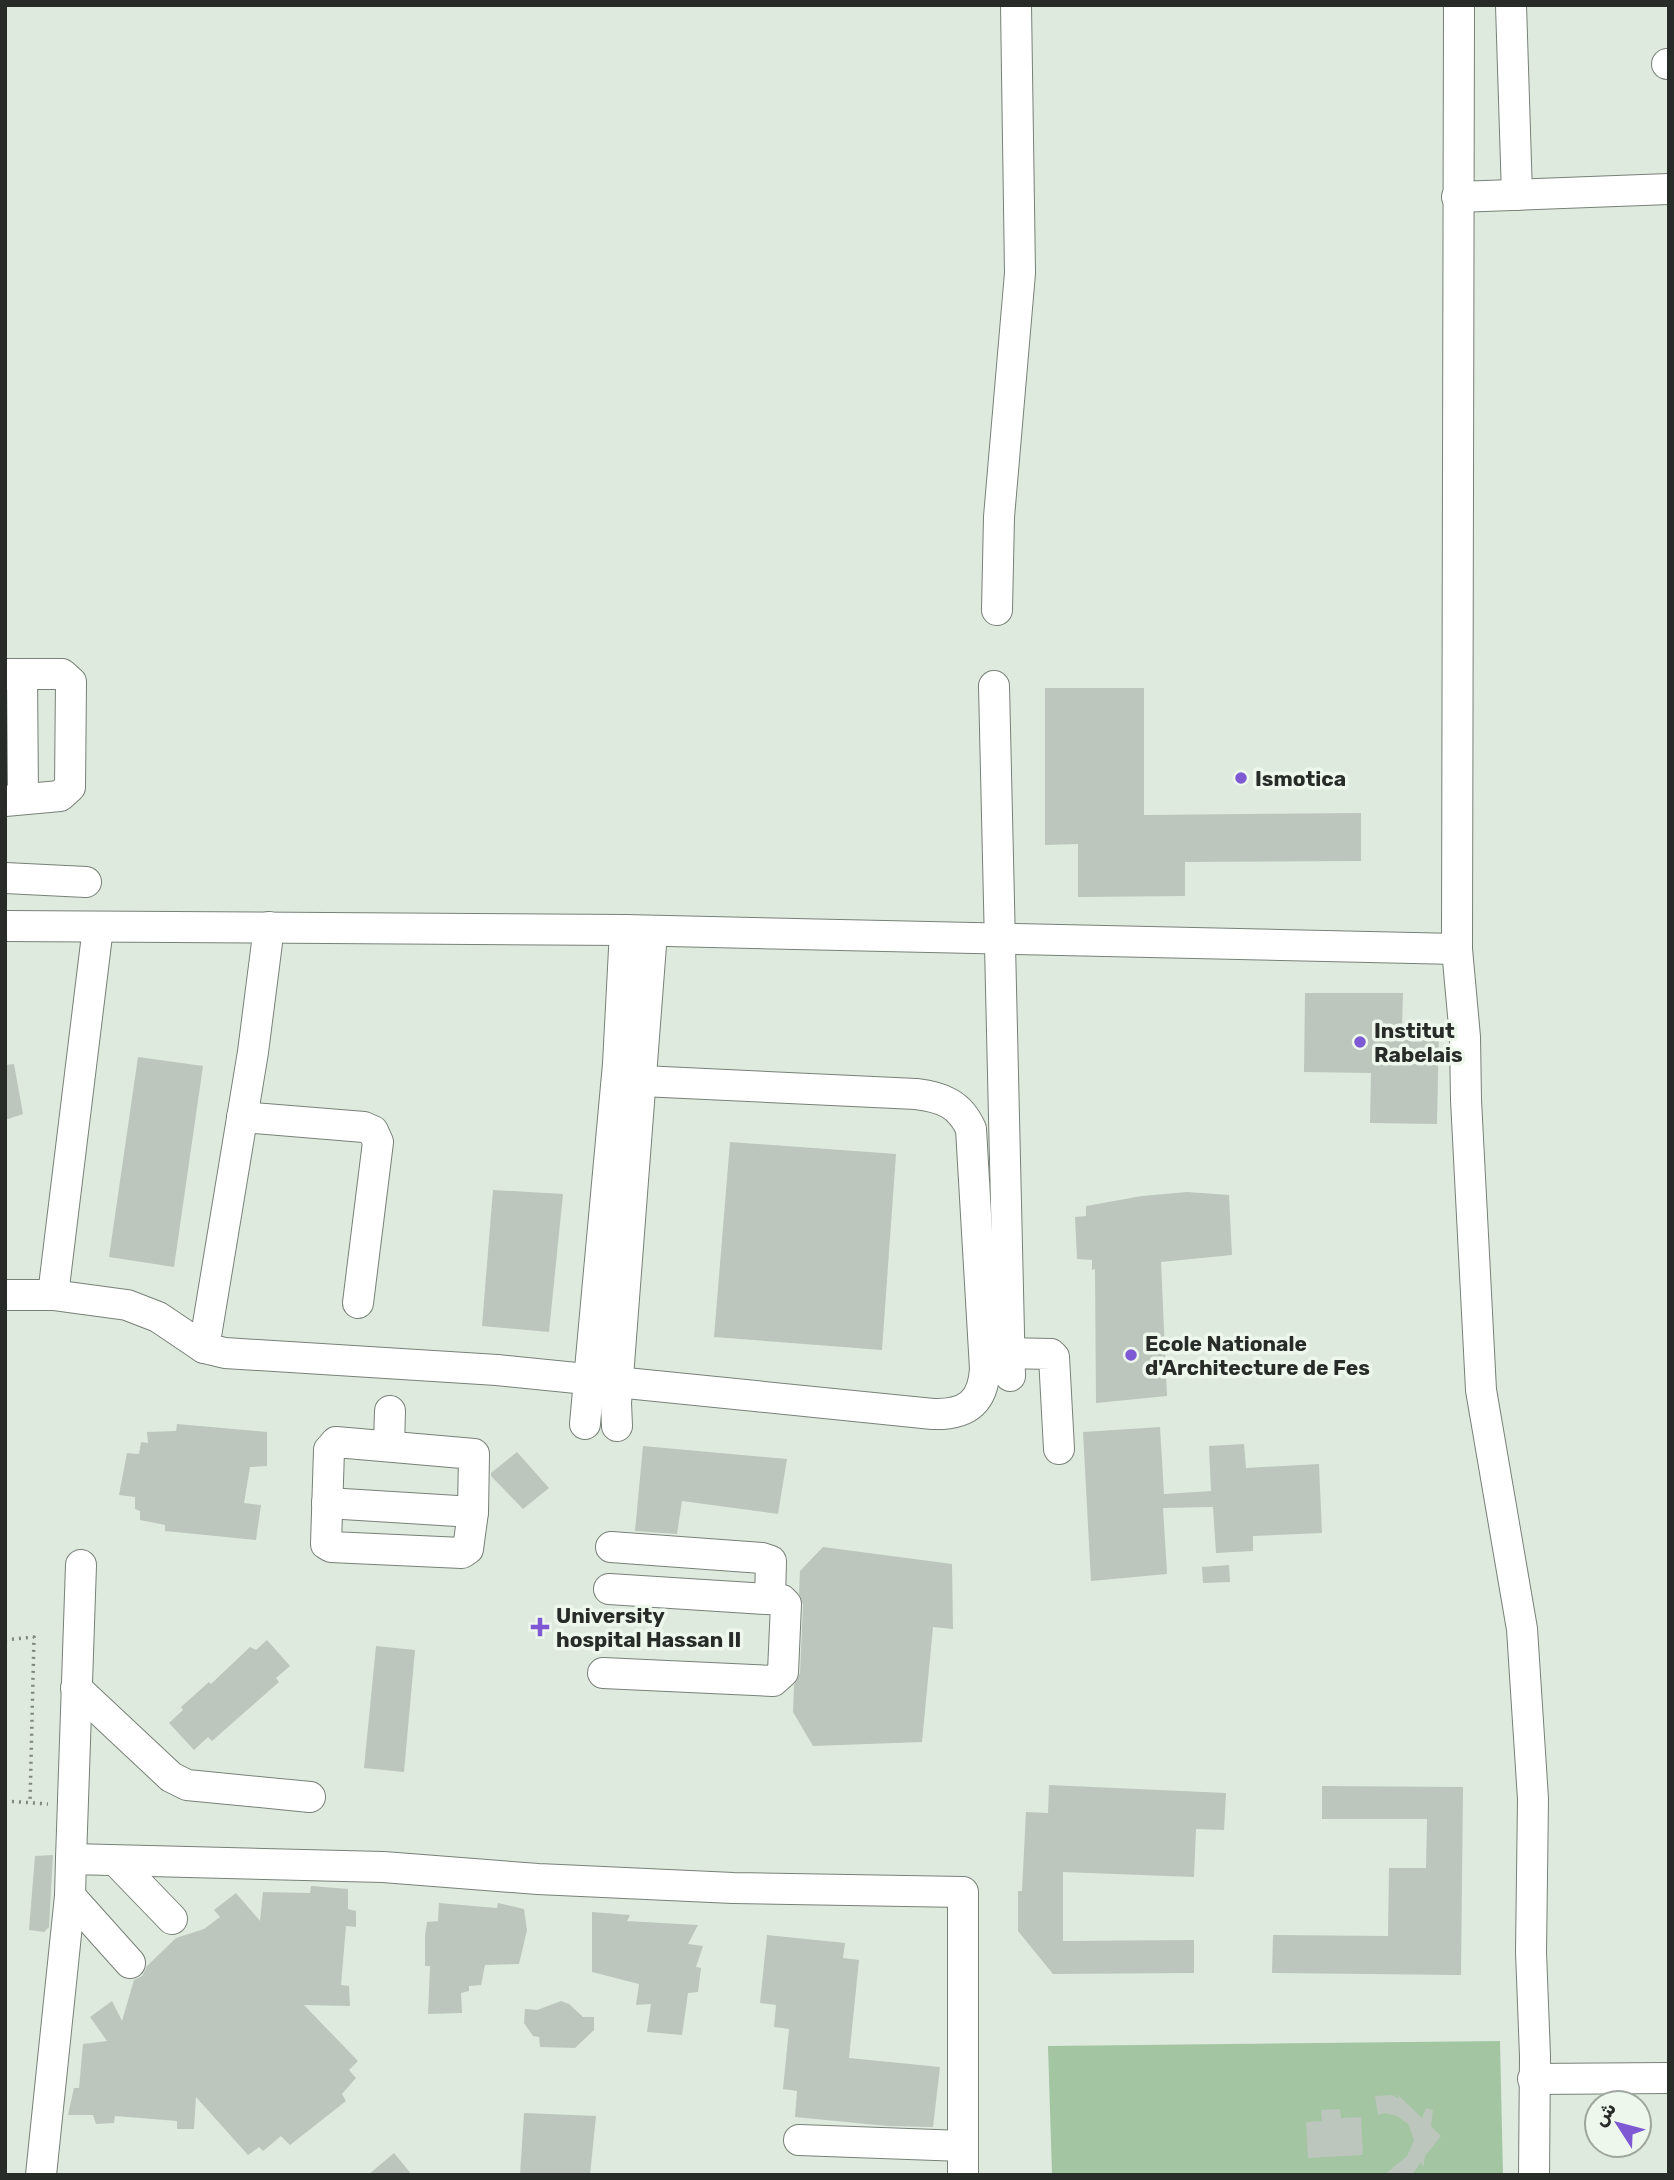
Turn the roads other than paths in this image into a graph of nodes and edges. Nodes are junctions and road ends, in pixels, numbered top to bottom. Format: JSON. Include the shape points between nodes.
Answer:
{"nodes":[{"id":1,"x":1016,"y":5,"type":"edge"},
{"id":2,"x":1459,"y":5,"type":"edge"},
{"id":3,"x":1511,"y":5,"type":"edge"},
{"id":4,"x":1669,"y":189,"type":"edge"},
{"id":5,"x":1517,"y":195,"type":"junction"},
{"id":6,"x":1457,"y":197,"type":"junction"},
{"id":7,"x":997,"y":610,"type":"dead end"},
{"id":8,"x":14,"y":674,"type":"edge"},
{"id":9,"x":995,"y":686,"type":"dead end"},
{"id":10,"x":14,"y":800,"type":"edge"},
{"id":11,"x":5,"y":878,"type":"edge"},
{"id":12,"x":86,"y":883,"type":"dead end"},
{"id":13,"x":5,"y":926,"type":"edge"},
{"id":14,"x":98,"y":927,"type":"junction"},
{"id":15,"x":269,"y":927,"type":"junction"},
{"id":16,"x":638,"y":931,"type":"junction"},
{"id":17,"x":999,"y":939,"type":"junction"},
{"id":18,"x":1457,"y":949,"type":"junction"},
{"id":19,"x":631,"y":1047,"type":"junction"},
{"id":20,"x":642,"y":1081,"type":"junction"},
{"id":21,"x":242,"y":1117,"type":"junction"},
{"id":22,"x":5,"y":1295,"type":"edge"},
{"id":23,"x":53,"y":1295,"type":"junction"},
{"id":24,"x":358,"y":1303,"type":"dead end"},
{"id":25,"x":204,"y":1349,"type":"junction"},
{"id":26,"x":603,"y":1381,"type":"junction"},
{"id":27,"x":390,"y":1411,"type":"dead end"},
{"id":28,"x":586,"y":1424,"type":"dead end"},
{"id":29,"x":617,"y":1426,"type":"dead end"},
{"id":30,"x":389,"y":1446,"type":"junction"},
{"id":31,"x":1059,"y":1449,"type":"dead end"},
{"id":32,"x":327,"y":1503,"type":"junction"},
{"id":33,"x":473,"y":1512,"type":"junction"},
{"id":34,"x":611,"y":1547,"type":"dead end"},
{"id":35,"x":81,"y":1565,"type":"dead end"},
{"id":36,"x":609,"y":1589,"type":"dead end"},
{"id":37,"x":770,"y":1599,"type":"junction"},
{"id":38,"x":603,"y":1673,"type":"dead end"},
{"id":39,"x":76,"y":1688,"type":"junction"},
{"id":40,"x":310,"y":1797,"type":"dead end"},
{"id":41,"x":71,"y":1859,"type":"junction"},
{"id":42,"x":116,"y":1861,"type":"junction"},
{"id":43,"x":70,"y":1896,"type":"junction"},
{"id":44,"x":172,"y":1919,"type":"dead end"},
{"id":45,"x":130,"y":1964,"type":"dead end"},
{"id":46,"x":1669,"y":2078,"type":"edge"},
{"id":47,"x":1533,"y":2079,"type":"junction"},
{"id":48,"x":799,"y":2140,"type":"dead end"},
{"id":49,"x":963,"y":2161,"type":"edge"},
{"id":50,"x":41,"y":2175,"type":"edge"},
{"id":51,"x":1534,"y":2175,"type":"edge"}],
"edges":[{"from":1,"to":7,"type":"street","via":[[1020,273],[999,517]]},
{"from":2,"to":6,"type":"street"},
{"from":3,"to":5,"type":"street"},
{"from":4,"to":5,"type":"street"},
{"from":5,"to":6,"type":"street"},
{"from":6,"to":18,"type":"street"},
{"from":8,"to":10,"type":"street"},
{"from":8,"to":10,"type":"street","via":[[62,674],[71,682],[70,787],[60,796]]},
{"from":9,"to":17,"type":"street"},
{"from":11,"to":12,"type":"street"},
{"from":13,"to":14,"type":"street"},
{"from":14,"to":15,"type":"street"},
{"from":14,"to":23,"type":"street"},
{"from":15,"to":16,"type":"street"},
{"from":15,"to":21,"type":"street"},
{"from":16,"to":17,"type":"street"},
{"from":16,"to":19,"type":"street"},
{"from":17,"to":18,"type":"street"},
{"from":17,"to":31,"type":"street","via":[[1010,1365],[1054,1357]]},
{"from":18,"to":47,"type":"street","via":[[1481,1390],[1522,1629],[1530,1746]]},
{"from":19,"to":20,"type":"street"},
{"from":19,"to":26,"type":"street"},
{"from":20,"to":26,"type":"street"},
{"from":20,"to":26,"type":"street","via":[[916,1094],[953,1104],[971,1129],[984,1385],[969,1407],[942,1414]]},
{"from":21,"to":24,"type":"street","via":[[373,1131],[378,1142]]},
{"from":21,"to":25,"type":"street"},
{"from":22,"to":23,"type":"street"},
{"from":23,"to":25,"type":"street","via":[[127,1305],[158,1317]]},
{"from":25,"to":26,"type":"street","via":[[246,1356],[497,1370]]},
{"from":26,"to":28,"type":"street"},
{"from":26,"to":29,"type":"street"},
{"from":27,"to":30,"type":"street"},
{"from":30,"to":32,"type":"street","via":[[332,1445]]},
{"from":30,"to":33,"type":"street","via":[[474,1454]]},
{"from":32,"to":33,"type":"street"},
{"from":32,"to":33,"type":"street","via":[[325,1539],[331,1546],[461,1553],[470,1544]]},
{"from":34,"to":37,"type":"street","via":[[762,1558],[771,1561]]},
{"from":35,"to":39,"type":"street"},
{"from":36,"to":37,"type":"street"},
{"from":37,"to":38,"type":"street","via":[[786,1604],[783,1672],[773,1681]]},
{"from":39,"to":40,"type":"street","via":[[171,1777],[187,1785]]},
{"from":39,"to":41,"type":"street"},
{"from":41,"to":42,"type":"street"},
{"from":41,"to":43,"type":"street"},
{"from":42,"to":44,"type":"street"},
{"from":42,"to":49,"type":"street","via":[[383,1867],[733,1888],[963,1892]]},
{"from":43,"to":45,"type":"street"},
{"from":43,"to":50,"type":"street"},
{"from":46,"to":47,"type":"street"},
{"from":47,"to":51,"type":"street"},
{"from":48,"to":49,"type":"street"}]}
